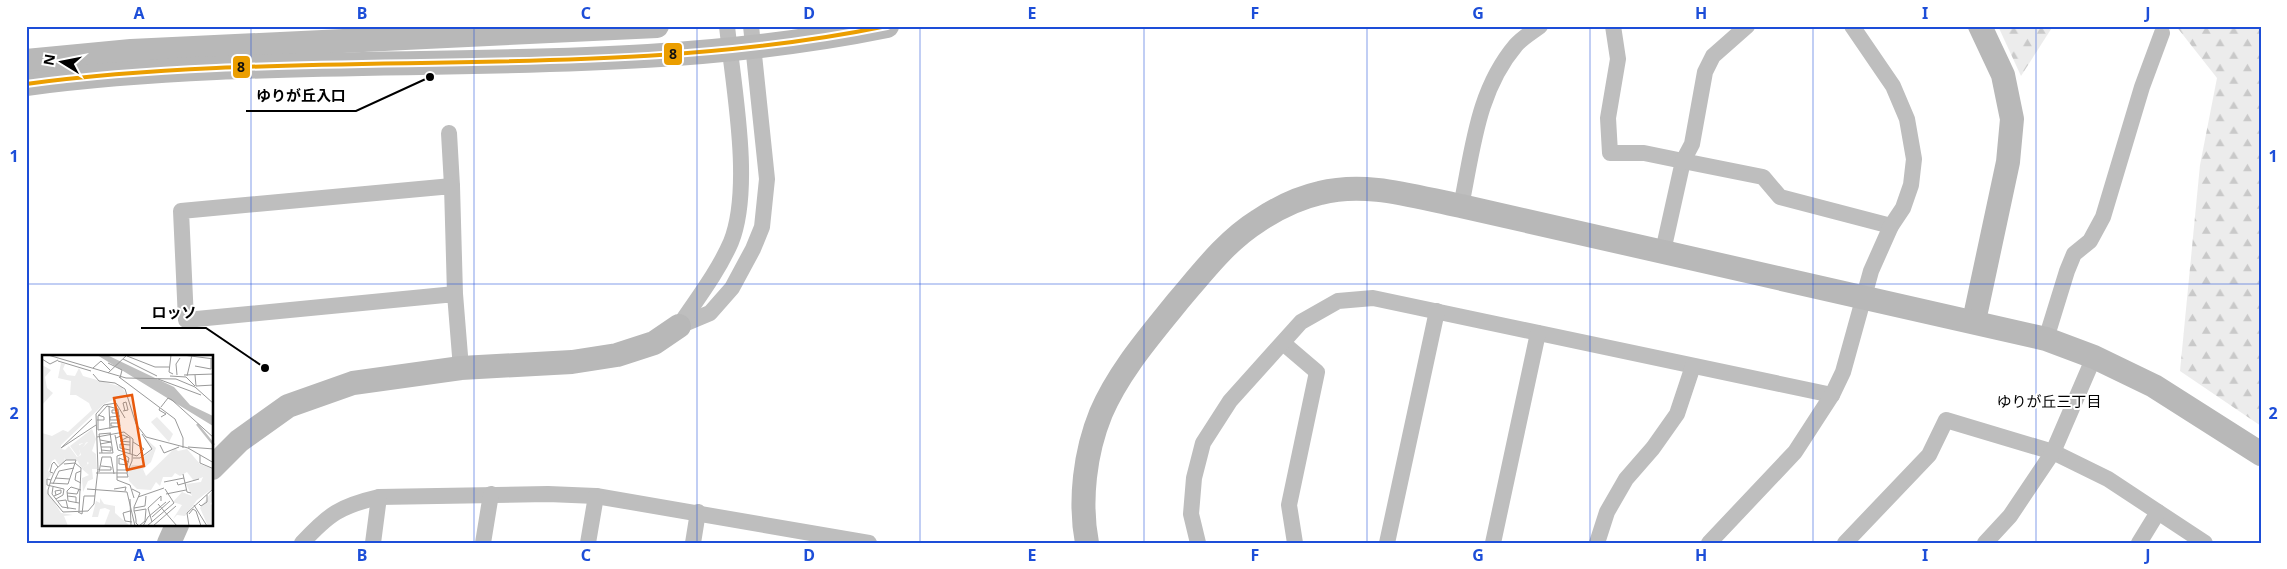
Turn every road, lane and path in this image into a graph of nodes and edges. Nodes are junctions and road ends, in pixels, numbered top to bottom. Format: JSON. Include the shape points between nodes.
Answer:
{"nodes":[{"id":1,"x":657,"y":26,"type":"edge"},
{"id":2,"x":727,"y":26,"type":"edge"},
{"id":3,"x":887,"y":26,"type":"edge"},
{"id":4,"x":1540,"y":26,"type":"edge"},
{"id":5,"x":1613,"y":26,"type":"edge"},
{"id":6,"x":1747,"y":26,"type":"edge"},
{"id":7,"x":1852,"y":26,"type":"edge"},
{"id":8,"x":1980,"y":26,"type":"edge"},
{"id":9,"x":2162,"y":33,"type":"dead end"},
{"id":10,"x":752,"y":37,"type":"edge"},
{"id":11,"x":730,"y":50,"type":"junction"},
{"id":12,"x":26,"y":61,"type":"edge"},
{"id":13,"x":26,"y":84,"type":"edge"},
{"id":14,"x":449,"y":133,"type":"dead end"},
{"id":15,"x":1683,"y":160,"type":"junction"},
{"id":16,"x":452,"y":186,"type":"junction"},
{"id":17,"x":1461,"y":206,"type":"junction"},
{"id":18,"x":1890,"y":226,"type":"junction"},
{"id":19,"x":1663,"y":251,"type":"junction"},
{"id":20,"x":455,"y":294,"type":"junction"},
{"id":21,"x":1864,"y":297,"type":"junction"},
{"id":22,"x":1438,"y":311,"type":"junction"},
{"id":23,"x":1974,"y":321,"type":"junction"},
{"id":24,"x":679,"y":326,"type":"junction"},
{"id":25,"x":1538,"y":333,"type":"junction"},
{"id":26,"x":2046,"y":339,"type":"junction"},
{"id":27,"x":1283,"y":342,"type":"junction"},
{"id":28,"x":2094,"y":357,"type":"junction"},
{"id":29,"x":1693,"y":366,"type":"junction"},
{"id":30,"x":460,"y":368,"type":"junction"},
{"id":31,"x":1832,"y":395,"type":"junction"},
{"id":32,"x":2053,"y":452,"type":"junction"},
{"id":33,"x":2261,"y":454,"type":"edge"},
{"id":34,"x":214,"y":466,"type":"edge"},
{"id":35,"x":492,"y":494,"type":"junction"},
{"id":36,"x":379,"y":496,"type":"junction"},
{"id":37,"x":596,"y":496,"type":"junction"},
{"id":38,"x":698,"y":512,"type":"junction"},
{"id":39,"x":2158,"y":512,"type":"junction"},
{"id":40,"x":178,"y":526,"type":"edge"},
{"id":41,"x":797,"y":536,"type":"edge"},
{"id":42,"x":169,"y":543,"type":"edge"},
{"id":43,"x":302,"y":543,"type":"edge"},
{"id":44,"x":373,"y":543,"type":"edge"},
{"id":45,"x":483,"y":543,"type":"edge"},
{"id":46,"x":588,"y":543,"type":"edge"},
{"id":47,"x":693,"y":543,"type":"edge"},
{"id":48,"x":869,"y":543,"type":"edge"},
{"id":49,"x":1087,"y":543,"type":"edge"},
{"id":50,"x":1198,"y":543,"type":"edge"},
{"id":51,"x":1294,"y":543,"type":"edge"},
{"id":52,"x":1387,"y":543,"type":"edge"},
{"id":53,"x":1493,"y":543,"type":"edge"},
{"id":54,"x":1597,"y":543,"type":"edge"},
{"id":55,"x":1709,"y":543,"type":"edge"},
{"id":56,"x":1845,"y":543,"type":"edge"},
{"id":57,"x":1985,"y":543,"type":"edge"},
{"id":58,"x":2139,"y":543,"type":"edge"},
{"id":59,"x":2206,"y":543,"type":"edge"}],
"edges":[{"from":1,"to":12,"type":"street","via":[[131,51]]},
{"from":2,"to":11,"type":"street"},
{"from":3,"to":10,"type":"street"},
{"from":4,"to":17,"type":"street","via":[[1517,44],[1496,72],[1482,103]]},
{"from":5,"to":15,"type":"street","via":[[1618,59],[1608,118],[1610,153],[1644,153]]},
{"from":6,"to":15,"type":"street","via":[[1713,56],[1705,72],[1692,144]]},
{"from":7,"to":18,"type":"street","via":[[1893,86],[1907,119],[1914,159],[1911,185],[1903,208]]},
{"from":8,"to":23,"type":"street","via":[[2003,75],[2012,119],[2008,162]]},
{"from":9,"to":26,"type":"street","via":[[2142,87],[2104,217],[2090,241],[2074,254]]},
{"from":10,"to":11,"type":"street"},
{"from":10,"to":24,"type":"street","via":[[767,179],[762,227],[732,288],[710,313]]},
{"from":11,"to":13,"type":"street","via":[[581,59],[159,71]]},
{"from":11,"to":24,"type":"street","via":[[741,173],[736,223],[731,241],[711,280]]},
{"from":14,"to":16,"type":"street"},
{"from":15,"to":18,"type":"street","via":[[1763,177],[1780,197]]},
{"from":15,"to":19,"type":"street"},
{"from":16,"to":20,"type":"street"},
{"from":16,"to":20,"type":"street","via":[[181,212],[186,320]]},
{"from":17,"to":19,"type":"street"},
{"from":17,"to":49,"type":"street","via":[[1380,190],[1332,190],[1287,205],[1257,221],[1229,244],[1159,324],[1112,390],[1093,438],[1087,468],[1084,502]]},
{"from":18,"to":21,"type":"street"},
{"from":19,"to":21,"type":"street"},
{"from":20,"to":30,"type":"street"},
{"from":21,"to":23,"type":"street"},
{"from":21,"to":31,"type":"street","via":[[1843,372]]},
{"from":22,"to":25,"type":"street"},
{"from":22,"to":27,"type":"street","via":[[1373,298],[1338,301],[1302,322]]},
{"from":22,"to":52,"type":"street"},
{"from":23,"to":26,"type":"street"},
{"from":24,"to":30,"type":"street","via":[[654,343],[617,355],[572,362]]},
{"from":25,"to":29,"type":"street"},
{"from":25,"to":53,"type":"street"},
{"from":26,"to":28,"type":"street"},
{"from":27,"to":50,"type":"street","via":[[1230,401],[1203,443],[1194,478],[1191,514]]},
{"from":27,"to":51,"type":"street","via":[[1317,372],[1289,505]]},
{"from":28,"to":32,"type":"street"},
{"from":28,"to":33,"type":"street","via":[[2154,386]]},
{"from":29,"to":31,"type":"street"},
{"from":29,"to":54,"type":"street","via":[[1677,414],[1626,480],[1607,512]]},
{"from":30,"to":34,"type":"street","via":[[353,383],[288,406],[239,441]]},
{"from":31,"to":55,"type":"street","via":[[1795,452]]},
{"from":32,"to":39,"type":"street","via":[[2108,480]]},
{"from":32,"to":56,"type":"street","via":[[1946,420],[1929,455]]},
{"from":32,"to":57,"type":"street","via":[[2010,516]]},
{"from":35,"to":36,"type":"street"},
{"from":35,"to":37,"type":"street"},
{"from":35,"to":45,"type":"street"},
{"from":36,"to":43,"type":"street","via":[[352,503],[324,519]]},
{"from":36,"to":44,"type":"street"},
{"from":37,"to":38,"type":"street"},
{"from":37,"to":46,"type":"street"},
{"from":38,"to":41,"type":"street"},
{"from":38,"to":47,"type":"street"},
{"from":39,"to":58,"type":"street"},
{"from":39,"to":59,"type":"street"},
{"from":40,"to":42,"type":"street"},
{"from":41,"to":48,"type":"street"}]}
